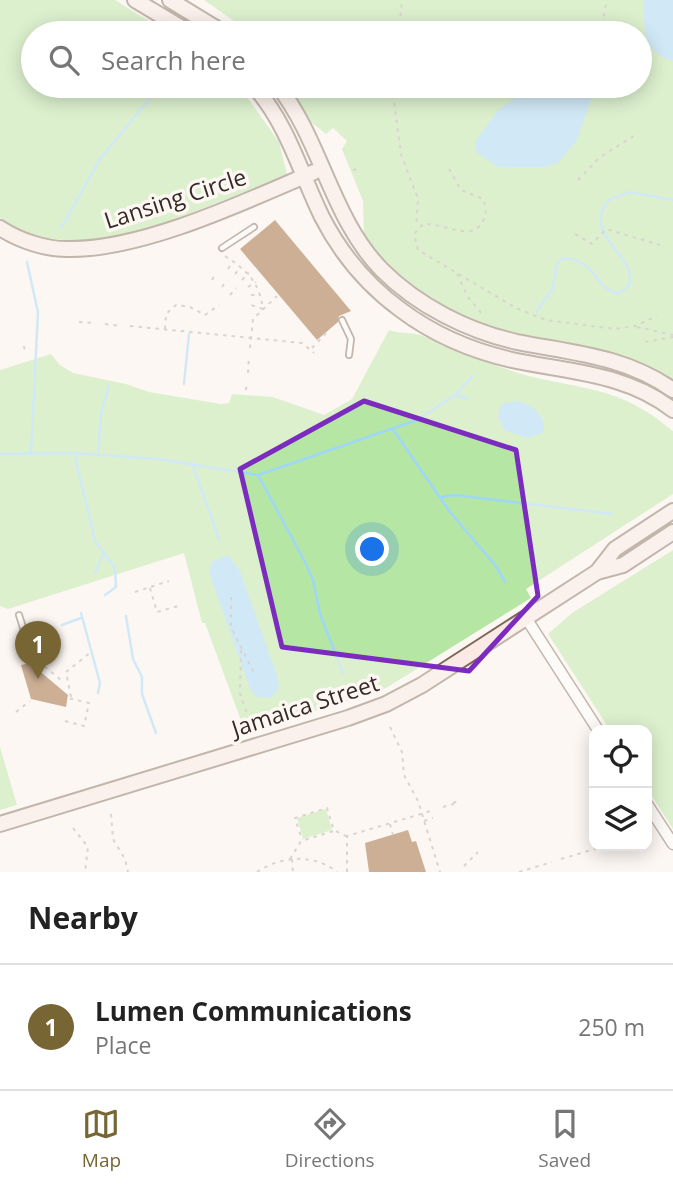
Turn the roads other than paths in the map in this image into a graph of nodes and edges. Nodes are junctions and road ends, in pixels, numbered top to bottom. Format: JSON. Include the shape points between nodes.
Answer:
{"nodes":[{"id":1,"x":135,"y":0,"type":"edge"},
{"id":2,"x":170,"y":0,"type":"edge"},
{"id":3,"x":170,"y":21,"type":"edge"},
{"id":4,"x":204,"y":21,"type":"edge"},
{"id":5,"x":262,"y":98,"type":"edge"},
{"id":6,"x":286,"y":98,"type":"edge"},
{"id":7,"x":322,"y":168,"type":"junction"},
{"id":8,"x":305,"y":176,"type":"junction"},
{"id":9,"x":254,"y":227,"type":"dead end"},
{"id":10,"x":0,"y":228,"type":"edge"},
{"id":11,"x":222,"y":248,"type":"dead end"},
{"id":12,"x":342,"y":320,"type":"dead end"},
{"id":13,"x":349,"y":355,"type":"dead end"},
{"id":14,"x":673,"y":390,"type":"edge"},
{"id":15,"x":673,"y":410,"type":"edge"},
{"id":16,"x":673,"y":512,"type":"edge"},
{"id":17,"x":673,"y":533,"type":"edge"},
{"id":18,"x":597,"y":572,"type":"junction"},
{"id":19,"x":19,"y":615,"type":"dead end"},
{"id":20,"x":526,"y":618,"type":"junction"},
{"id":21,"x":33,"y":659,"type":"road end"},
{"id":22,"x":595,"y":725,"type":"edge"},
{"id":23,"x":652,"y":812,"type":"edge"},
{"id":24,"x":0,"y":824,"type":"edge"},
{"id":25,"x":673,"y":844,"type":"edge"}],
"edges":[{"from":1,"to":3,"type":"main road"},
{"from":2,"to":4,"type":"main road"},
{"from":5,"to":8,"type":"main road","via":[[283,127]]},
{"from":6,"to":7,"type":"main road"},
{"from":7,"to":8,"type":"main road","name":"Lansing Circle"},
{"from":7,"to":14,"type":"main road","via":[[364,249],[391,278],[429,307],[499,337],[616,360]]},
{"from":8,"to":10,"type":"main road","name":"Lansing Circle","via":[[185,223],[95,247],[50,247]]},
{"from":8,"to":15,"type":"main road","via":[[345,255],[376,290],[414,319],[494,355],[613,379]]},
{"from":9,"to":11,"type":"lane"},
{"from":12,"to":13,"type":"lane","via":[[352,343]]},
{"from":16,"to":18,"type":"main road","name":"Jamaica Street","via":[[615,549]]},
{"from":17,"to":18,"type":"main road","name":"Jamaica Street","via":[[623,565]]},
{"from":18,"to":20,"type":"main road","name":"Jamaica Street"},
{"from":19,"to":21,"type":"lane"},
{"from":20,"to":22,"type":"street"},
{"from":20,"to":24,"type":"main road","name":"Jamaica Street","via":[[399,698],[357,715]]},
{"from":23,"to":25,"type":"street"}]}
